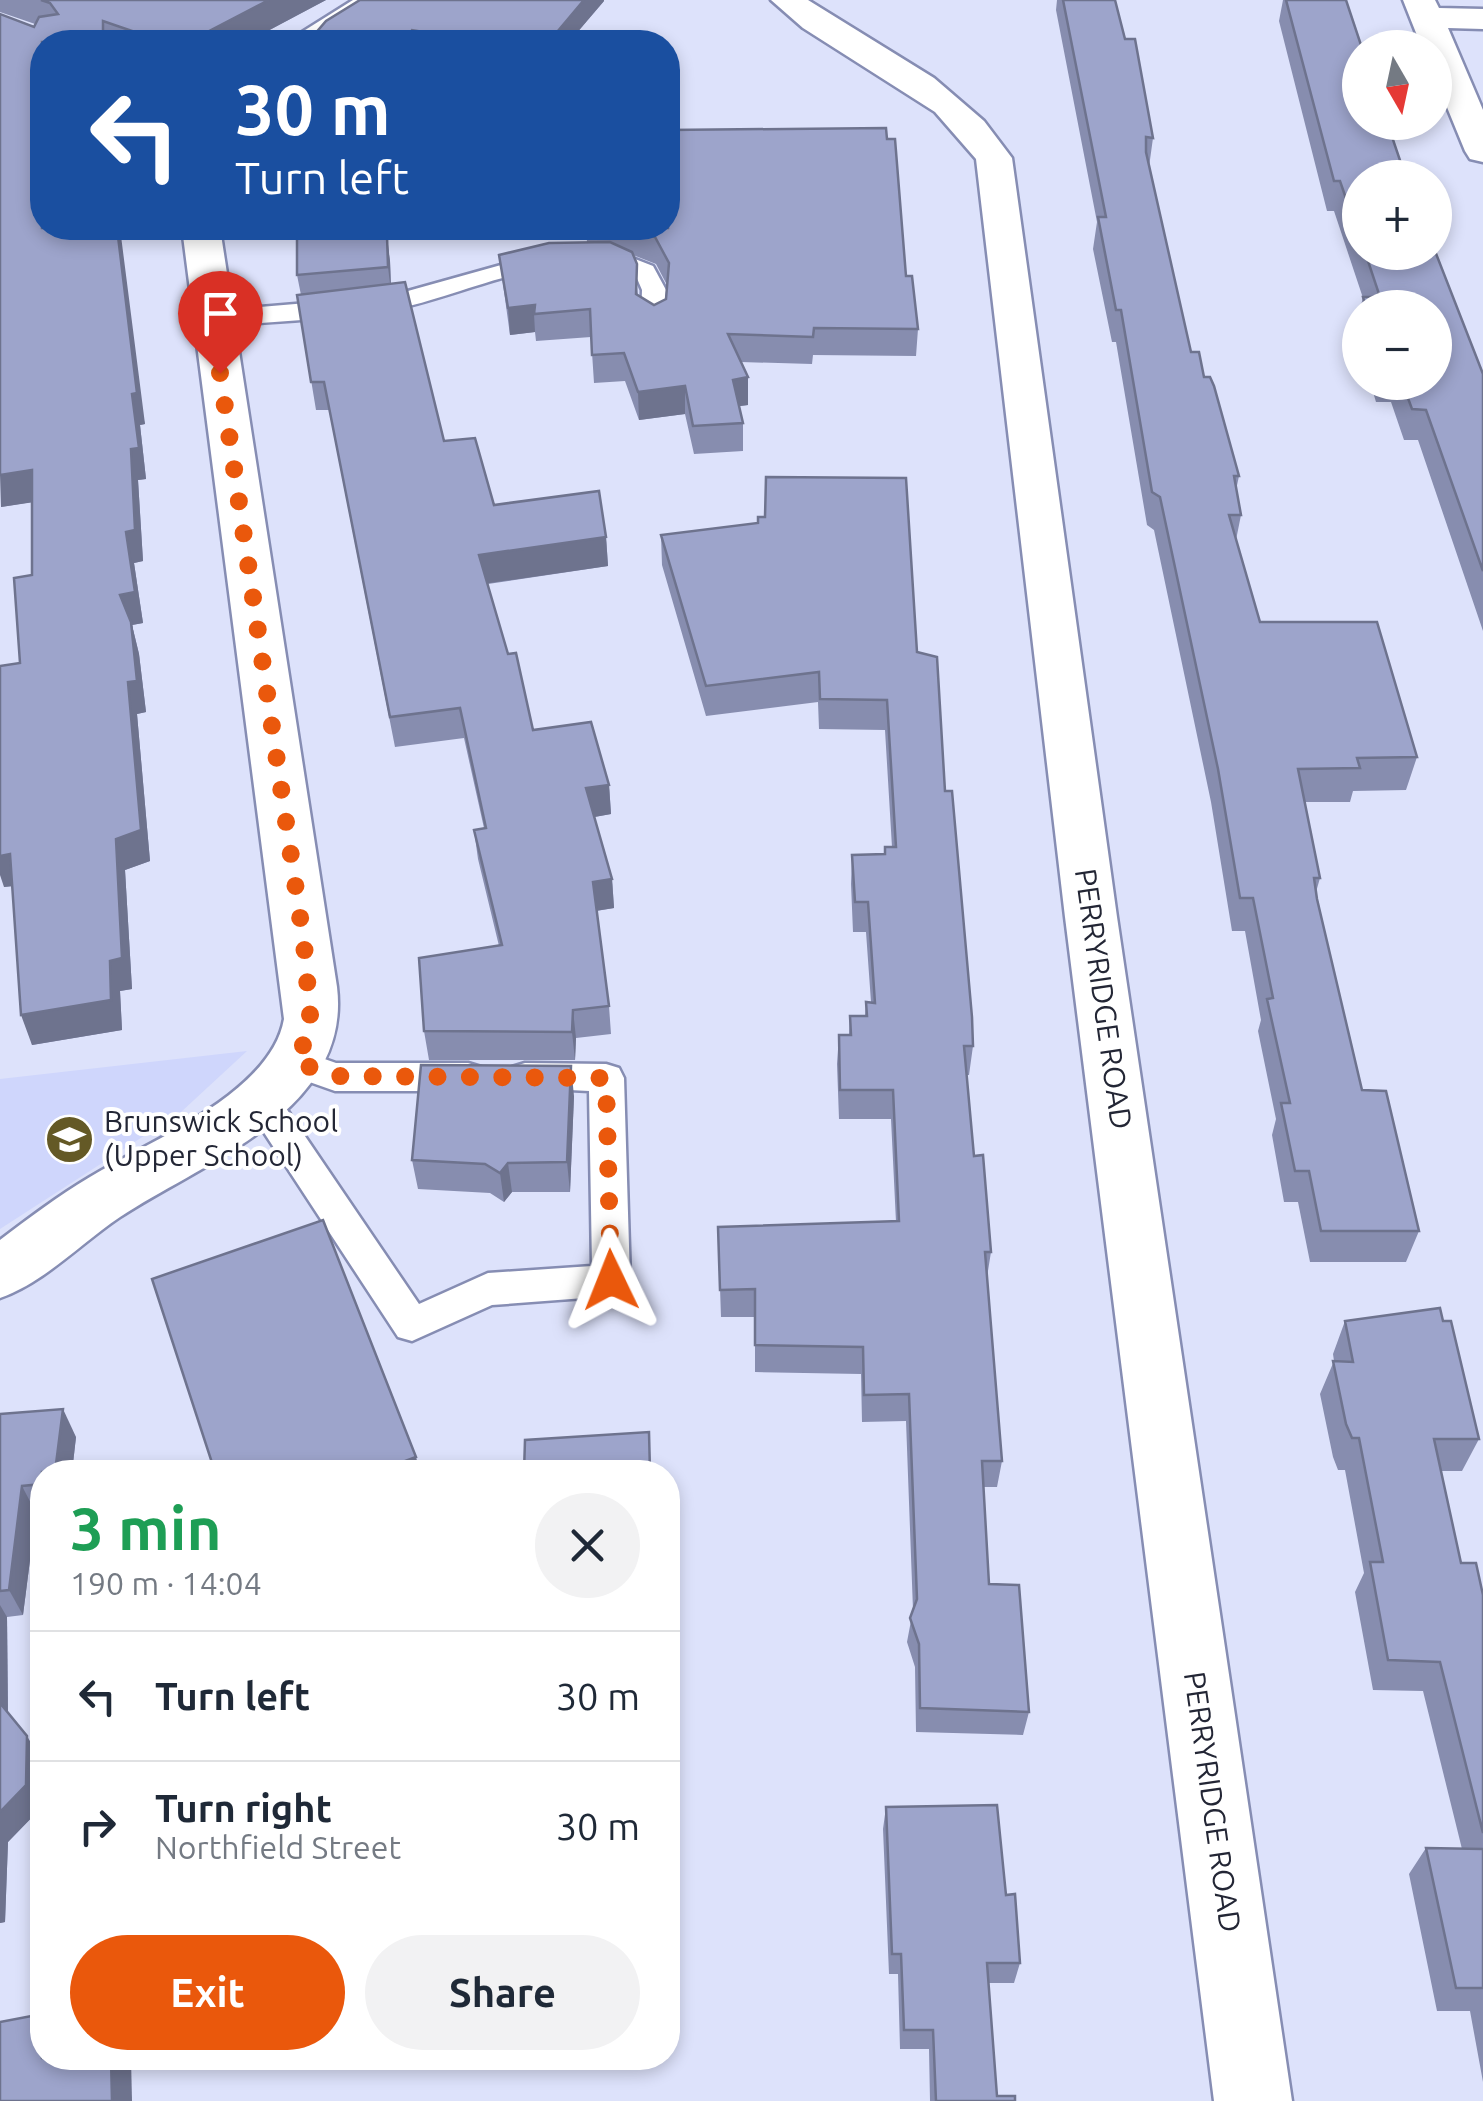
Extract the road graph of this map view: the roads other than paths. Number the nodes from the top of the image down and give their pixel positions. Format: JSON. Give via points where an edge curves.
{"nodes":[{"id":1,"x":377,"y":0,"type":"edge"},
{"id":2,"x":787,"y":0,"type":"edge"},
{"id":3,"x":1422,"y":9,"type":"edge"},
{"id":4,"x":1483,"y":19,"type":"edge"},
{"id":5,"x":324,"y":30,"type":"edge"},
{"id":6,"x":1483,"y":151,"type":"edge"},
{"id":7,"x":203,"y":240,"type":"edge"},
{"id":8,"x":213,"y":319,"type":"junction"},
{"id":9,"x":654,"y":321,"type":"edge"},
{"id":10,"x":296,"y":1062,"type":"junction"},
{"id":11,"x":260,"y":1099,"type":"junction"},
{"id":12,"x":0,"y":1272,"type":"edge"},
{"id":13,"x":1253,"y":2101,"type":"edge"}],
"edges":[{"from":1,"to":5,"type":"street"},
{"from":2,"to":13,"type":"street","name":"PERRYRIDGE ROAD","via":[[946,100],[994,158]]},
{"from":3,"to":4,"type":"street"},
{"from":3,"to":6,"type":"street"},
{"from":7,"to":8,"type":"street"},
{"from":8,"to":9,"type":"lane","via":[[392,302],[528,264],[615,259],[654,282]]},
{"from":8,"to":10,"type":"street","via":[[304,944],[311,1026]]},
{"from":10,"to":11,"type":"street"},
{"from":10,"to":11,"type":"lane","via":[[335,1076],[606,1078],[611,1280],[488,1288],[412,1325]]},
{"from":11,"to":12,"type":"street"}]}
